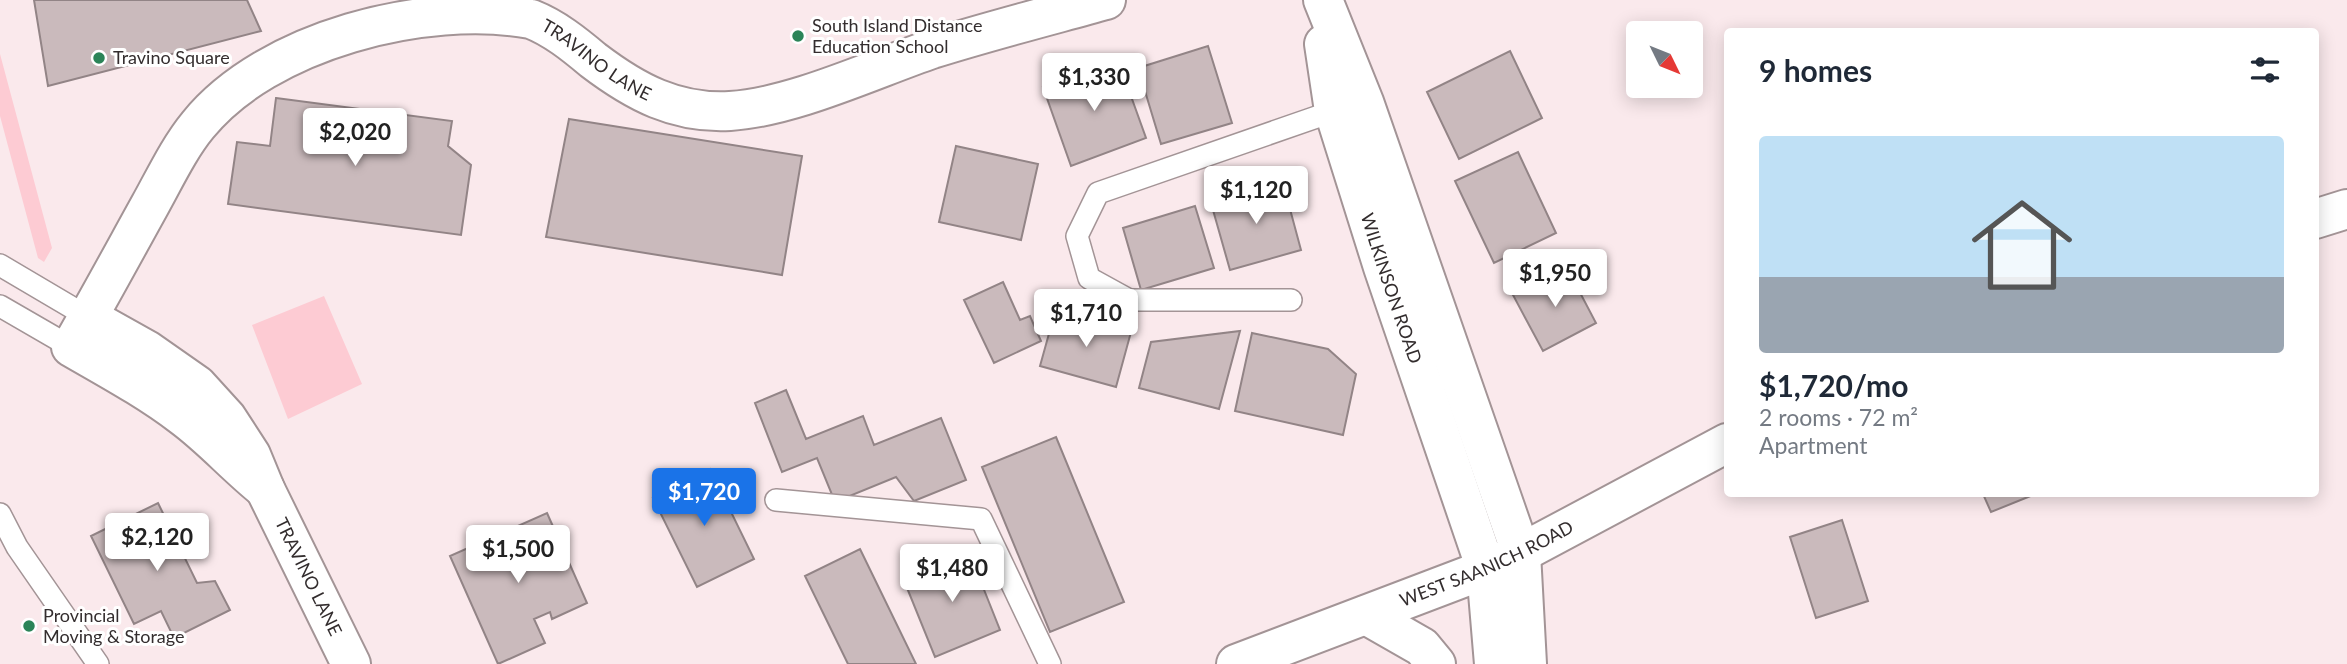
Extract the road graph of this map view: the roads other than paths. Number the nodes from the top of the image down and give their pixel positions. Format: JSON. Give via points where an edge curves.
{"nodes":[{"id":1,"x":1106,"y":0,"type":"edge"},
{"id":2,"x":1318,"y":0,"type":"edge"},
{"id":3,"x":1324,"y":0,"type":"edge"},
{"id":4,"x":1334,"y":111,"type":"junction"},
{"id":5,"x":2347,"y":209,"type":"edge"},
{"id":6,"x":2319,"y":218,"type":"edge"},
{"id":7,"x":0,"y":265,"type":"edge"},
{"id":8,"x":1291,"y":300,"type":"dead end"},
{"id":9,"x":0,"y":306,"type":"edge"},
{"id":10,"x":80,"y":332,"type":"junction"},
{"id":11,"x":1724,"y":445,"type":"edge"},
{"id":12,"x":776,"y":500,"type":"dead end"},
{"id":13,"x":0,"y":514,"type":"edge"},
{"id":14,"x":1521,"y":553,"type":"junction"},
{"id":15,"x":1486,"y":569,"type":"junction"},
{"id":16,"x":1366,"y":615,"type":"junction"},
{"id":17,"x":98,"y":664,"type":"edge"},
{"id":18,"x":351,"y":664,"type":"edge"},
{"id":19,"x":1050,"y":664,"type":"edge"},
{"id":20,"x":1236,"y":664,"type":"edge"},
{"id":21,"x":1436,"y":664,"type":"edge"},
{"id":22,"x":1494,"y":664,"type":"edge"},
{"id":23,"x":1527,"y":664,"type":"edge"}],
"edges":[{"from":1,"to":10,"type":"main road","name":"TRAVINO LANE","via":[[933,49],[779,103],[729,111],[683,108],[646,96],[565,37],[531,19],[487,9],[442,7],[390,14],[334,30],[285,54],[232,89],[197,126]]},
{"from":2,"to":4,"type":"main road","name":"WILKINSON ROAD"},
{"from":3,"to":14,"type":"main road","name":"WILKINSON ROAD"},
{"from":4,"to":8,"type":"lane","via":[[1098,193],[1077,236],[1089,278],[1129,300]]},
{"from":4,"to":15,"type":"main road","name":"WILKINSON ROAD"},
{"from":5,"to":6,"type":"main road"},
{"from":7,"to":10,"type":"lane"},
{"from":9,"to":10,"type":"lane"},
{"from":10,"to":18,"type":"main road","name":"TRAVINO LANE","via":[[265,489]]},
{"from":11,"to":14,"type":"main road","name":"WEST SAANICH ROAD"},
{"from":12,"to":19,"type":"lane","via":[[981,520]]},
{"from":13,"to":17,"type":"lane"},
{"from":14,"to":15,"type":"main road","name":"WEST SAANICH ROAD"},
{"from":14,"to":23,"type":"main road","name":"WILKINSON ROAD"},
{"from":15,"to":16,"type":"main road","name":"WEST SAANICH ROAD"},
{"from":15,"to":22,"type":"main road","name":"WILKINSON ROAD"},
{"from":16,"to":20,"type":"main road","name":"WEST SAANICH ROAD"},
{"from":16,"to":21,"type":"main road","via":[[1422,647]]}]}
